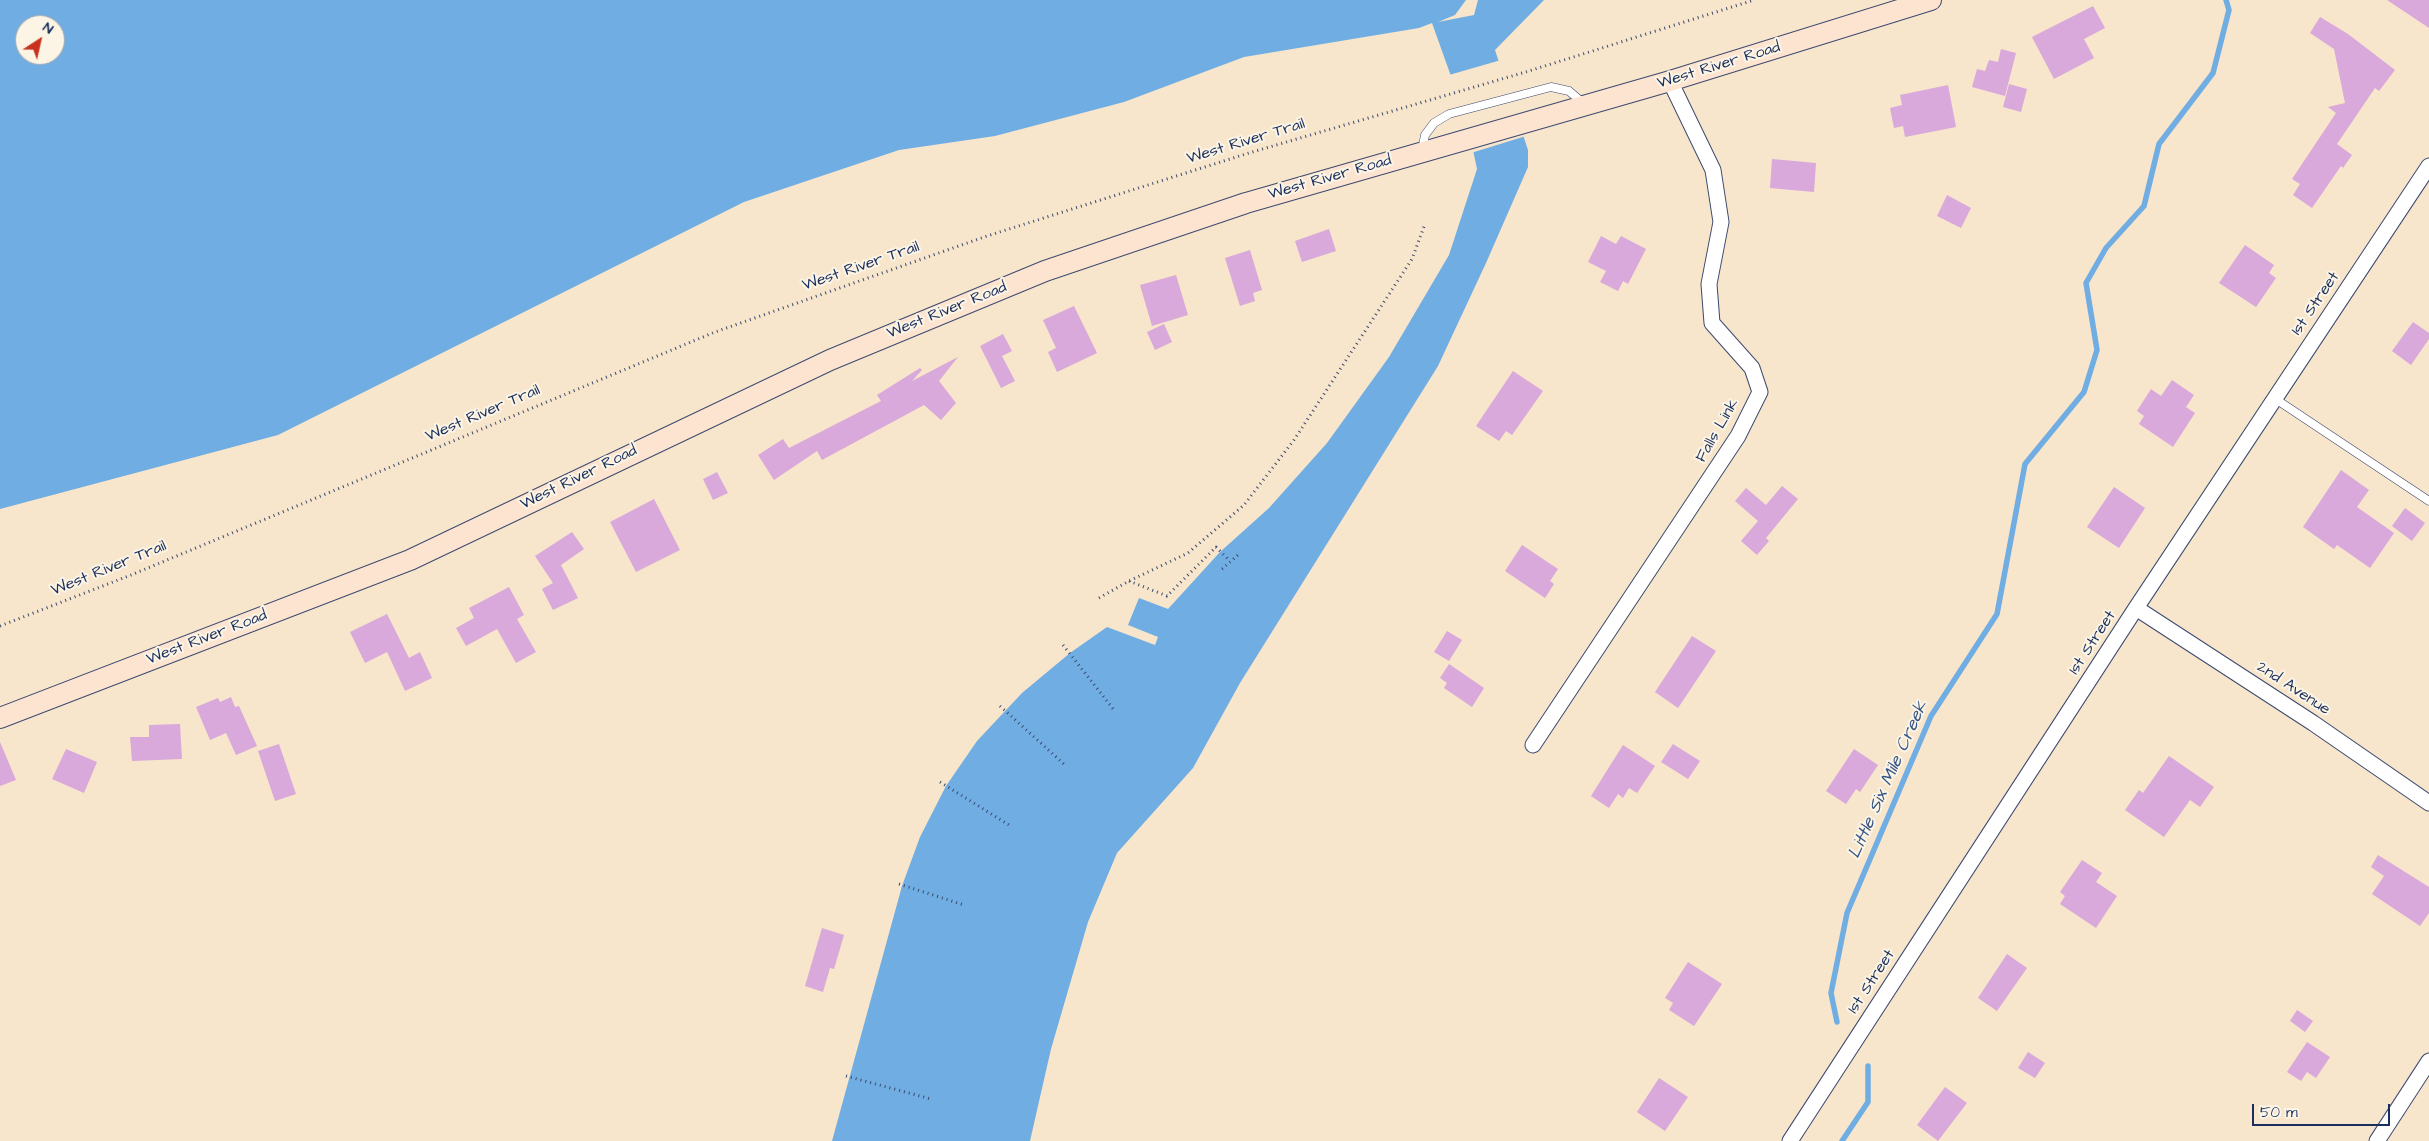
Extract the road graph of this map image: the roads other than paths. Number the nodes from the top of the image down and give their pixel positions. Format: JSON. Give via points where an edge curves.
{"nodes":[{"id":1,"x":1931,"y":0,"type":"edge"},
{"id":2,"x":1670,"y":81,"type":"junction"},
{"id":3,"x":1585,"y":105,"type":"junction"},
{"id":4,"x":1422,"y":151,"type":"junction"},
{"id":5,"x":2429,"y":166,"type":"edge"},
{"id":6,"x":2274,"y":398,"type":"junction"},
{"id":7,"x":2429,"y":501,"type":"edge"},
{"id":8,"x":2136,"y":608,"type":"junction"},
{"id":9,"x":0,"y":718,"type":"edge"},
{"id":10,"x":1533,"y":745,"type":"dead end"},
{"id":11,"x":2429,"y":803,"type":"edge"},
{"id":12,"x":2429,"y":1061,"type":"edge"},
{"id":13,"x":1790,"y":1141,"type":"edge"},
{"id":14,"x":2377,"y":1141,"type":"edge"}],
"edges":[{"from":1,"to":2,"type":"main road","name":"West River Road"},
{"from":2,"to":3,"type":"main road","name":"West River Road"},
{"from":2,"to":10,"type":"street","name":"Falls Link","via":[[1713,170],[1721,222],[1709,284],[1712,323],[1752,368],[1760,392],[1738,436]]},
{"from":3,"to":4,"type":"main road","name":"West River Road"},
{"from":3,"to":4,"type":"lane","via":[[1569,91],[1551,87],[1535,90],[1450,114],[1434,124],[1426,135]]},
{"from":4,"to":9,"type":"main road","name":"West River Road","via":[[1246,203],[1045,271],[830,360],[410,560]]},
{"from":5,"to":6,"type":"street","name":"1st Street"},
{"from":6,"to":7,"type":"lane"},
{"from":6,"to":8,"type":"street","name":"1st Street"},
{"from":8,"to":11,"type":"street","name":"2nd Avenue"},
{"from":8,"to":13,"type":"street","name":"1st Street"},
{"from":12,"to":14,"type":"street"}]}
